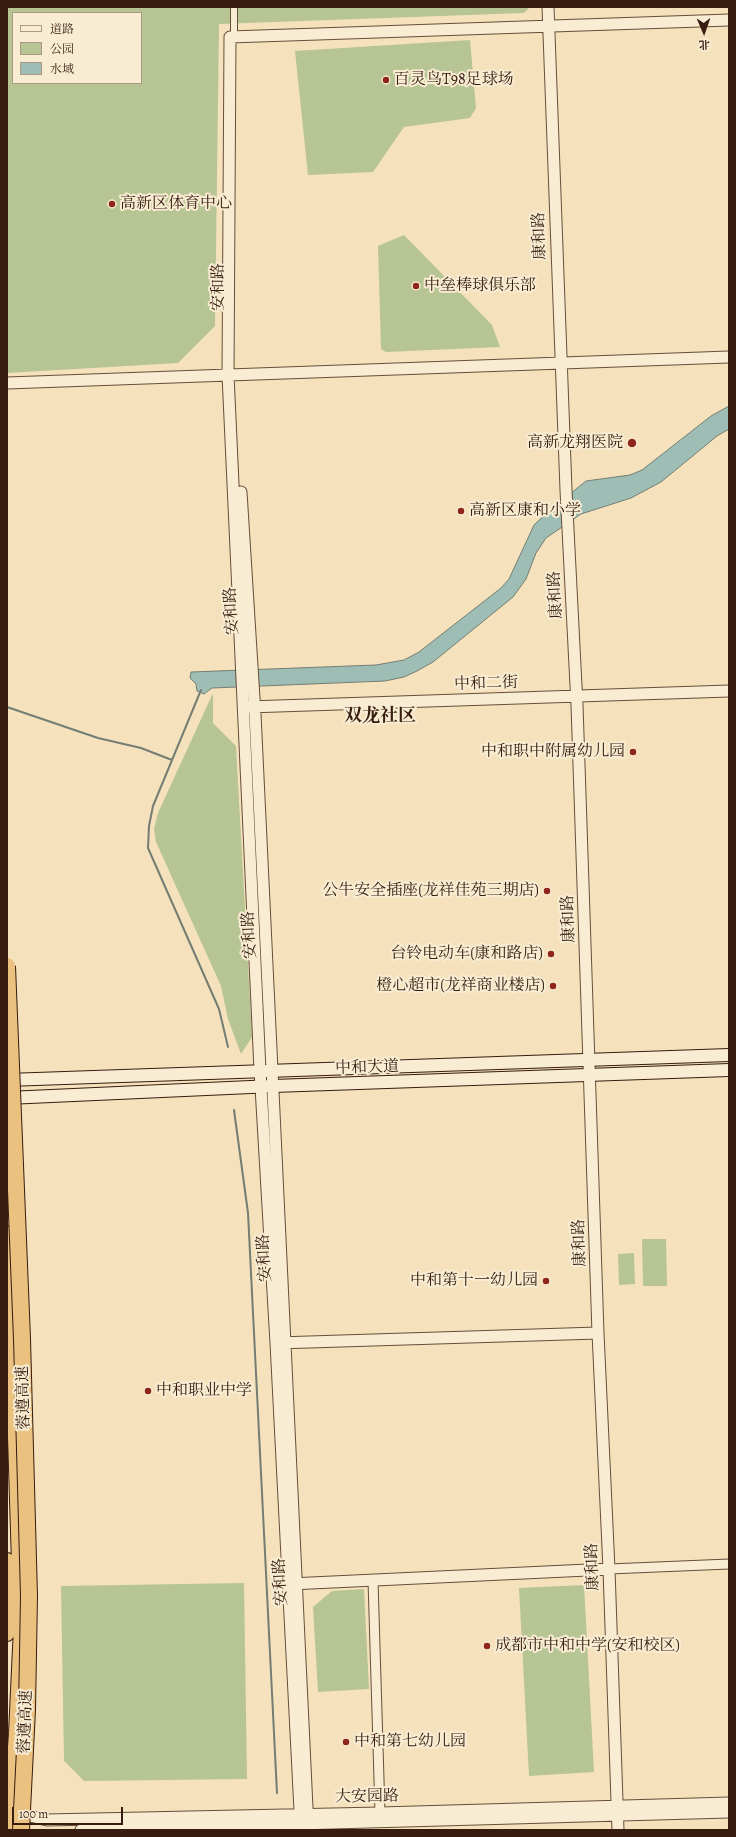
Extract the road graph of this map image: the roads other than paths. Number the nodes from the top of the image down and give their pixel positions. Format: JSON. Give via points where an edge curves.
{"nodes":[{"id":1,"x":234,"y":7,"type":"edge"},
{"id":2,"x":548,"y":7,"type":"edge"},
{"id":3,"x":729,"y":20,"type":"edge"},
{"id":4,"x":549,"y":26,"type":"junction"},
{"id":5,"x":234,"y":37,"type":"junction"},
{"id":6,"x":729,"y":357,"type":"edge"},
{"id":7,"x":561,"y":363,"type":"junction"},
{"id":8,"x":231,"y":375,"type":"junction"},
{"id":9,"x":7,"y":383,"type":"edge"},
{"id":10,"x":729,"y":691,"type":"edge"},
{"id":11,"x":729,"y":697,"type":"edge"},
{"id":12,"x":576,"y":700,"type":"junction"},
{"id":13,"x":249,"y":711,"type":"junction"},
{"id":14,"x":7,"y":966,"type":"edge"},
{"id":15,"x":729,"y":1055,"type":"edge"},
{"id":16,"x":590,"y":1060,"type":"junction"},
{"id":17,"x":266,"y":1070,"type":"junction"},
{"id":18,"x":729,"y":1070,"type":"edge"},
{"id":19,"x":591,"y":1074,"type":"junction"},
{"id":20,"x":7,"y":1080,"type":"edge"},
{"id":21,"x":267,"y":1087,"type":"junction"},
{"id":22,"x":7,"y":1098,"type":"edge"},
{"id":23,"x":7,"y":1233,"type":"edge"},
{"id":24,"x":598,"y":1332,"type":"junction"},
{"id":25,"x":280,"y":1343,"type":"junction"},
{"id":26,"x":7,"y":1560,"type":"edge"},
{"id":27,"x":729,"y":1564,"type":"edge"},
{"id":28,"x":609,"y":1570,"type":"junction"},
{"id":29,"x":373,"y":1580,"type":"junction"},
{"id":30,"x":293,"y":1584,"type":"junction"},
{"id":31,"x":7,"y":1634,"type":"edge"},
{"id":32,"x":729,"y":1803,"type":"edge"},
{"id":33,"x":618,"y":1810,"type":"junction"},
{"id":34,"x":729,"y":1812,"type":"edge"},
{"id":35,"x":380,"y":1813,"type":"junction"},
{"id":36,"x":11,"y":1822,"type":"edge"},
{"id":37,"x":305,"y":1823,"type":"edge"},
{"id":38,"x":29,"y":1830,"type":"edge"},
{"id":39,"x":81,"y":1830,"type":"edge"},
{"id":40,"x":618,"y":1830,"type":"edge"}],
"edges":[{"from":1,"to":5,"type":"street"},
{"from":2,"to":4,"type":"street","name":"康和路"},
{"from":3,"to":4,"type":"street"},
{"from":4,"to":5,"type":"street"},
{"from":4,"to":7,"type":"street","name":"康和路"},
{"from":5,"to":8,"type":"street","name":"安和路"},
{"from":6,"to":7,"type":"street"},
{"from":7,"to":8,"type":"street"},
{"from":7,"to":12,"type":"street","name":"康和路"},
{"from":8,"to":9,"type":"street"},
{"from":8,"to":13,"type":"street","name":"安和路"},
{"from":10,"to":12,"type":"street","name":"中和二街"},
{"from":11,"to":12,"type":"street","name":"中和二街"},
{"from":12,"to":13,"type":"street","name":"中和二街"},
{"from":12,"to":16,"type":"street","name":"康和路"},
{"from":13,"to":17,"type":"street","name":"安和路"},
{"from":14,"to":36,"type":"highway","name":"蓉遵高速","bridge":true,"via":[[29,1588],[27,1710]]},
{"from":15,"to":16,"type":"main road","name":"中和大道"},
{"from":16,"to":17,"type":"main road","name":"中和大道"},
{"from":16,"to":19,"type":"street","name":"康和路"},
{"from":17,"to":20,"type":"main road","name":"中和大道"},
{"from":17,"to":21,"type":"street","name":"安和路"},
{"from":18,"to":19,"type":"main road","name":"中和大道"},
{"from":19,"to":21,"type":"main road","name":"中和大道"},
{"from":19,"to":24,"type":"street","name":"康和路"},
{"from":21,"to":22,"type":"main road","name":"中和大道"},
{"from":21,"to":25,"type":"street","name":"安和路"},
{"from":23,"to":36,"type":"highway","via":[[21,1627]]},
{"from":24,"to":25,"type":"street"},
{"from":24,"to":28,"type":"street","name":"康和路"},
{"from":25,"to":30,"type":"street","name":"安和路"},
{"from":26,"to":31,"type":"highway"},
{"from":27,"to":28,"type":"street"},
{"from":28,"to":29,"type":"street"},
{"from":28,"to":33,"type":"street","name":"康和路"},
{"from":29,"to":30,"type":"street"},
{"from":29,"to":35,"type":"street"},
{"from":30,"to":37,"type":"street","name":"安和路"},
{"from":32,"to":33,"type":"street","name":"大安园路"},
{"from":33,"to":34,"type":"street"},
{"from":33,"to":35,"type":"street","name":"大安园路"},
{"from":33,"to":37,"type":"street"},
{"from":33,"to":40,"type":"street","name":"康和路"},
{"from":35,"to":37,"type":"street","name":"大安园路"},
{"from":36,"to":37,"type":"street","name":"大安园路","via":[[47,1820]]},
{"from":36,"to":38,"type":"street"},
{"from":37,"to":39,"type":"street"}]}
